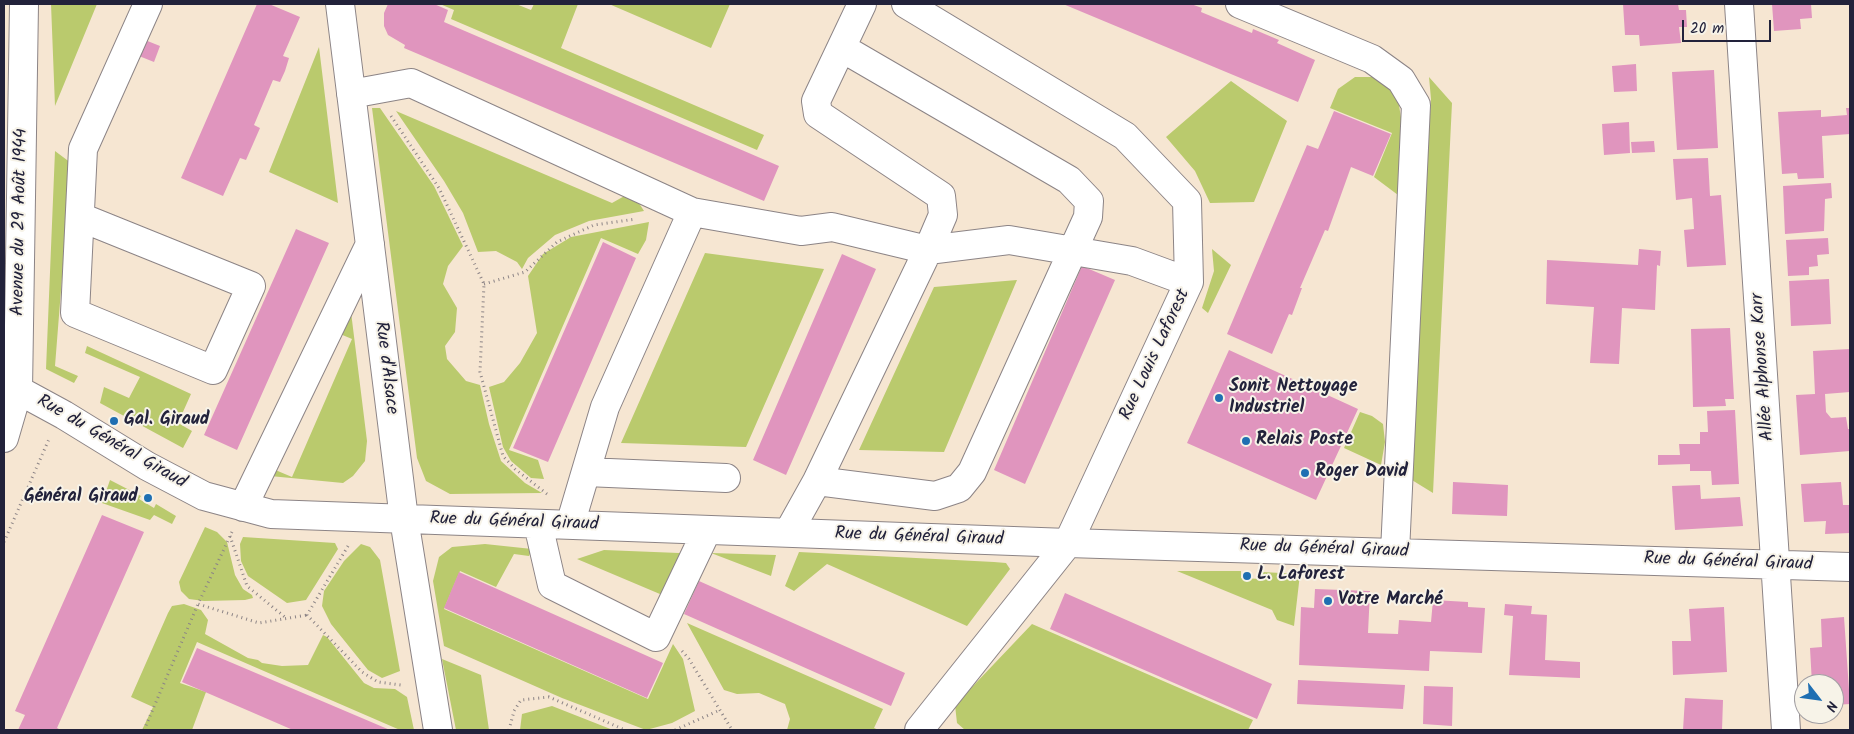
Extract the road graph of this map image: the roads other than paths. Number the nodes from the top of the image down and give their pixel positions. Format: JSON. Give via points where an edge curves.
{"nodes":[{"id":1,"x":24,"y":4,"type":"edge"},
{"id":2,"x":148,"y":4,"type":"edge"},
{"id":3,"x":338,"y":4,"type":"edge"},
{"id":4,"x":862,"y":4,"type":"edge"},
{"id":5,"x":906,"y":4,"type":"edge"},
{"id":6,"x":1240,"y":4,"type":"edge"},
{"id":7,"x":1739,"y":4,"type":"edge"},
{"id":8,"x":842,"y":48,"type":"junction"},
{"id":9,"x":363,"y":92,"type":"junction"},
{"id":10,"x":692,"y":212,"type":"junction"},
{"id":11,"x":80,"y":217,"type":"junction"},
{"id":12,"x":370,"y":244,"type":"junction"},
{"id":13,"x":928,"y":250,"type":"junction"},
{"id":14,"x":1072,"y":251,"type":"junction"},
{"id":15,"x":1189,"y":282,"type":"junction"},
{"id":16,"x":11,"y":321,"type":"edge"},
{"id":17,"x":18,"y":390,"type":"junction"},
{"id":18,"x":4,"y":438,"type":"edge"},
{"id":19,"x":586,"y":472,"type":"junction"},
{"id":20,"x":726,"y":478,"type":"dead end"},
{"id":21,"x":817,"y":481,"type":"junction"},
{"id":22,"x":243,"y":507,"type":"junction"},
{"id":23,"x":404,"y":519,"type":"junction"},
{"id":24,"x":572,"y":520,"type":"junction"},
{"id":25,"x":538,"y":524,"type":"junction"},
{"id":26,"x":707,"y":530,"type":"junction"},
{"id":27,"x":788,"y":533,"type":"junction"},
{"id":28,"x":1068,"y":543,"type":"junction"},
{"id":29,"x":1396,"y":552,"type":"junction"},
{"id":30,"x":1777,"y":564,"type":"junction"},
{"id":31,"x":1850,"y":567,"type":"edge"},
{"id":32,"x":925,"y":728,"type":"edge"},
{"id":33,"x":438,"y":730,"type":"edge"},
{"id":34,"x":1786,"y":730,"type":"edge"}],
"edges":[{"from":1,"to":16,"type":"street","name":"Avenue du 29 Août 1944"},
{"from":2,"to":11,"type":"street","via":[[83,148]]},
{"from":3,"to":9,"type":"street","name":"Rue d'Alsace"},
{"from":4,"to":8,"type":"street"},
{"from":5,"to":15,"type":"street","name":"Rue Louis Laforest","via":[[1125,136],[1187,201]]},
{"from":6,"to":29,"type":"street","via":[[1372,59],[1401,80],[1416,105]]},
{"from":7,"to":30,"type":"street","name":"Allée Alphonse Karr"},
{"from":8,"to":13,"type":"street","via":[[816,101],[818,114],[941,196],[943,215]]},
{"from":8,"to":14,"type":"street","via":[[1069,180],[1089,201],[1088,217]]},
{"from":9,"to":10,"type":"street","via":[[411,84]]},
{"from":9,"to":12,"type":"street","name":"Rue d'Alsace"},
{"from":10,"to":13,"type":"street","via":[[801,230],[832,227]]},
{"from":10,"to":19,"type":"street","via":[[604,407]]},
{"from":11,"to":11,"type":"street","via":[[75,312],[213,370],[251,286]]},
{"from":12,"to":22,"type":"street"},
{"from":12,"to":23,"type":"street","name":"Rue d'Alsace"},
{"from":13,"to":14,"type":"street","via":[[1009,240]]},
{"from":13,"to":21,"type":"street"},
{"from":14,"to":15,"type":"street","via":[[1132,262]]},
{"from":14,"to":21,"type":"street","via":[[972,472],[959,488],[935,496]]},
{"from":15,"to":28,"type":"street","name":"Rue Louis Laforest"},
{"from":16,"to":17,"type":"street","name":"Avenue du 29 Août 1944"},
{"from":17,"to":18,"type":"street","name":"Avenue du 29 Août 1944"},
{"from":17,"to":22,"type":"street","name":"Rue du Général Giraud","via":[[204,496]]},
{"from":19,"to":20,"type":"street"},
{"from":19,"to":24,"type":"street"},
{"from":21,"to":27,"type":"street"},
{"from":22,"to":23,"type":"street","name":"Rue du Général Giraud","via":[[271,514]]},
{"from":23,"to":25,"type":"street","name":"Rue du Général Giraud"},
{"from":23,"to":33,"type":"street","name":"Rue d'Alsace"},
{"from":24,"to":25,"type":"street","name":"Rue du Général Giraud"},
{"from":24,"to":26,"type":"street","name":"Rue du Général Giraud"},
{"from":25,"to":26,"type":"street","via":[[552,585],[656,637]]},
{"from":26,"to":27,"type":"street","name":"Rue du Général Giraud"},
{"from":27,"to":28,"type":"street","name":"Rue du Général Giraud"},
{"from":28,"to":29,"type":"street","name":"Rue du Général Giraud"},
{"from":28,"to":32,"type":"street","name":"Rue Louis Laforest"},
{"from":29,"to":30,"type":"street","name":"Rue du Général Giraud"},
{"from":30,"to":31,"type":"street","name":"Rue du Général Giraud"},
{"from":30,"to":34,"type":"street","name":"Allée Alphonse Karr"}]}
